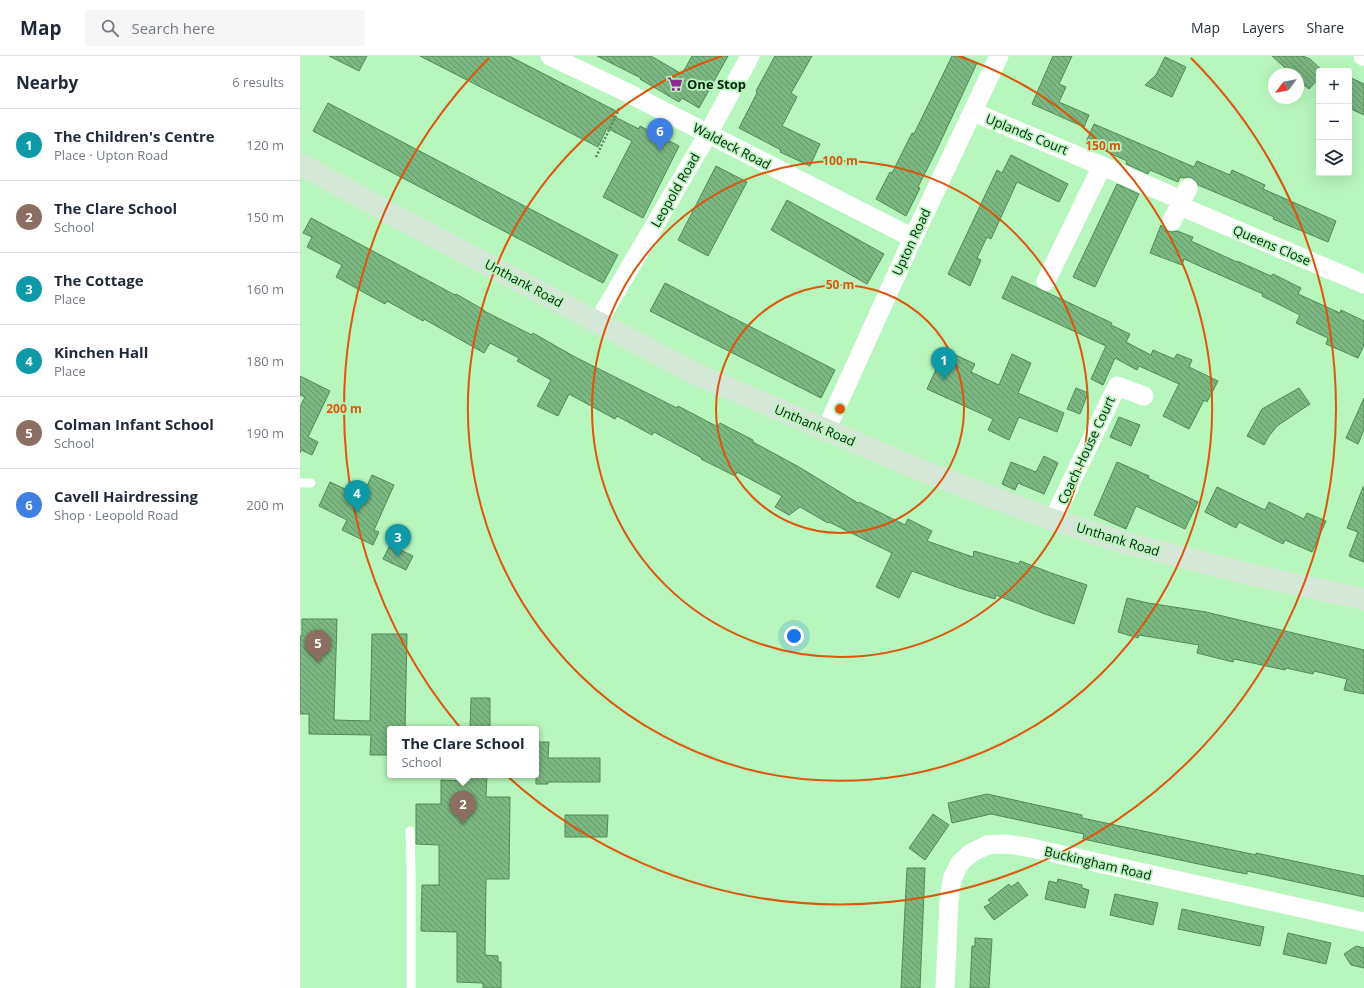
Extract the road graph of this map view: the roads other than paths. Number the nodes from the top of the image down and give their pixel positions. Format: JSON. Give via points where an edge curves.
{"nodes":[{"id":1,"x":550,"y":56,"type":"edge"},
{"id":2,"x":750,"y":56,"type":"edge"},
{"id":3,"x":999,"y":56,"type":"edge"},
{"id":4,"x":973,"y":112,"type":"junction"},
{"id":5,"x":708,"y":134,"type":"junction"},
{"id":6,"x":300,"y":164,"type":"edge"},
{"id":7,"x":1102,"y":166,"type":"junction"},
{"id":8,"x":1188,"y":188,"type":"dead end"},
{"id":9,"x":1174,"y":207,"type":"junction"},
{"id":10,"x":913,"y":238,"type":"junction"},
{"id":11,"x":1046,"y":281,"type":"dead end"},
{"id":12,"x":1364,"y":284,"type":"edge"},
{"id":13,"x":598,"y":322,"type":"junction"},
{"id":14,"x":1144,"y":396,"type":"dead end"},
{"id":15,"x":826,"y":430,"type":"junction"},
{"id":16,"x":300,"y":483,"type":"edge"},
{"id":17,"x":311,"y":483,"type":"dead end"},
{"id":18,"x":1053,"y":520,"type":"junction"},
{"id":19,"x":1364,"y":599,"type":"edge"},
{"id":20,"x":410,"y":831,"type":"dead end"},
{"id":21,"x":1364,"y":922,"type":"edge"},
{"id":22,"x":411,"y":988,"type":"edge"},
{"id":23,"x":945,"y":988,"type":"edge"}],
"edges":[{"from":1,"to":5,"type":"street","name":"Waldeck Road","via":[[628,92]]},
{"from":2,"to":5,"type":"street","name":"Leopold Road"},
{"from":3,"to":4,"type":"street","name":"Upton Road"},
{"from":4,"to":7,"type":"street","name":"Uplands Court"},
{"from":4,"to":10,"type":"street","name":"Upton Road"},
{"from":5,"to":10,"type":"street","name":"Waldeck Road"},
{"from":5,"to":13,"type":"street","name":"Leopold Road"},
{"from":6,"to":13,"type":"street","name":"Unthank Road"},
{"from":7,"to":9,"type":"street","name":"Uplands Court"},
{"from":7,"to":11,"type":"street"},
{"from":8,"to":9,"type":"street"},
{"from":9,"to":12,"type":"street","name":"Queens Close"},
{"from":10,"to":15,"type":"street","name":"Upton Road"},
{"from":13,"to":15,"type":"street","name":"Unthank Road","via":[[700,376]]},
{"from":14,"to":18,"type":"street","name":"Coach House Court","via":[[1117,386]]},
{"from":15,"to":18,"type":"street","name":"Unthank Road","via":[[923,471]]},
{"from":16,"to":17,"type":"lane"},
{"from":18,"to":19,"type":"street","name":"Unthank Road","via":[[1192,561]]},
{"from":20,"to":22,"type":"lane"},
{"from":21,"to":23,"type":"street","name":"Buckingham Road","via":[[1027,847],[1005,844],[987,846],[965,858],[952,879]]}]}
